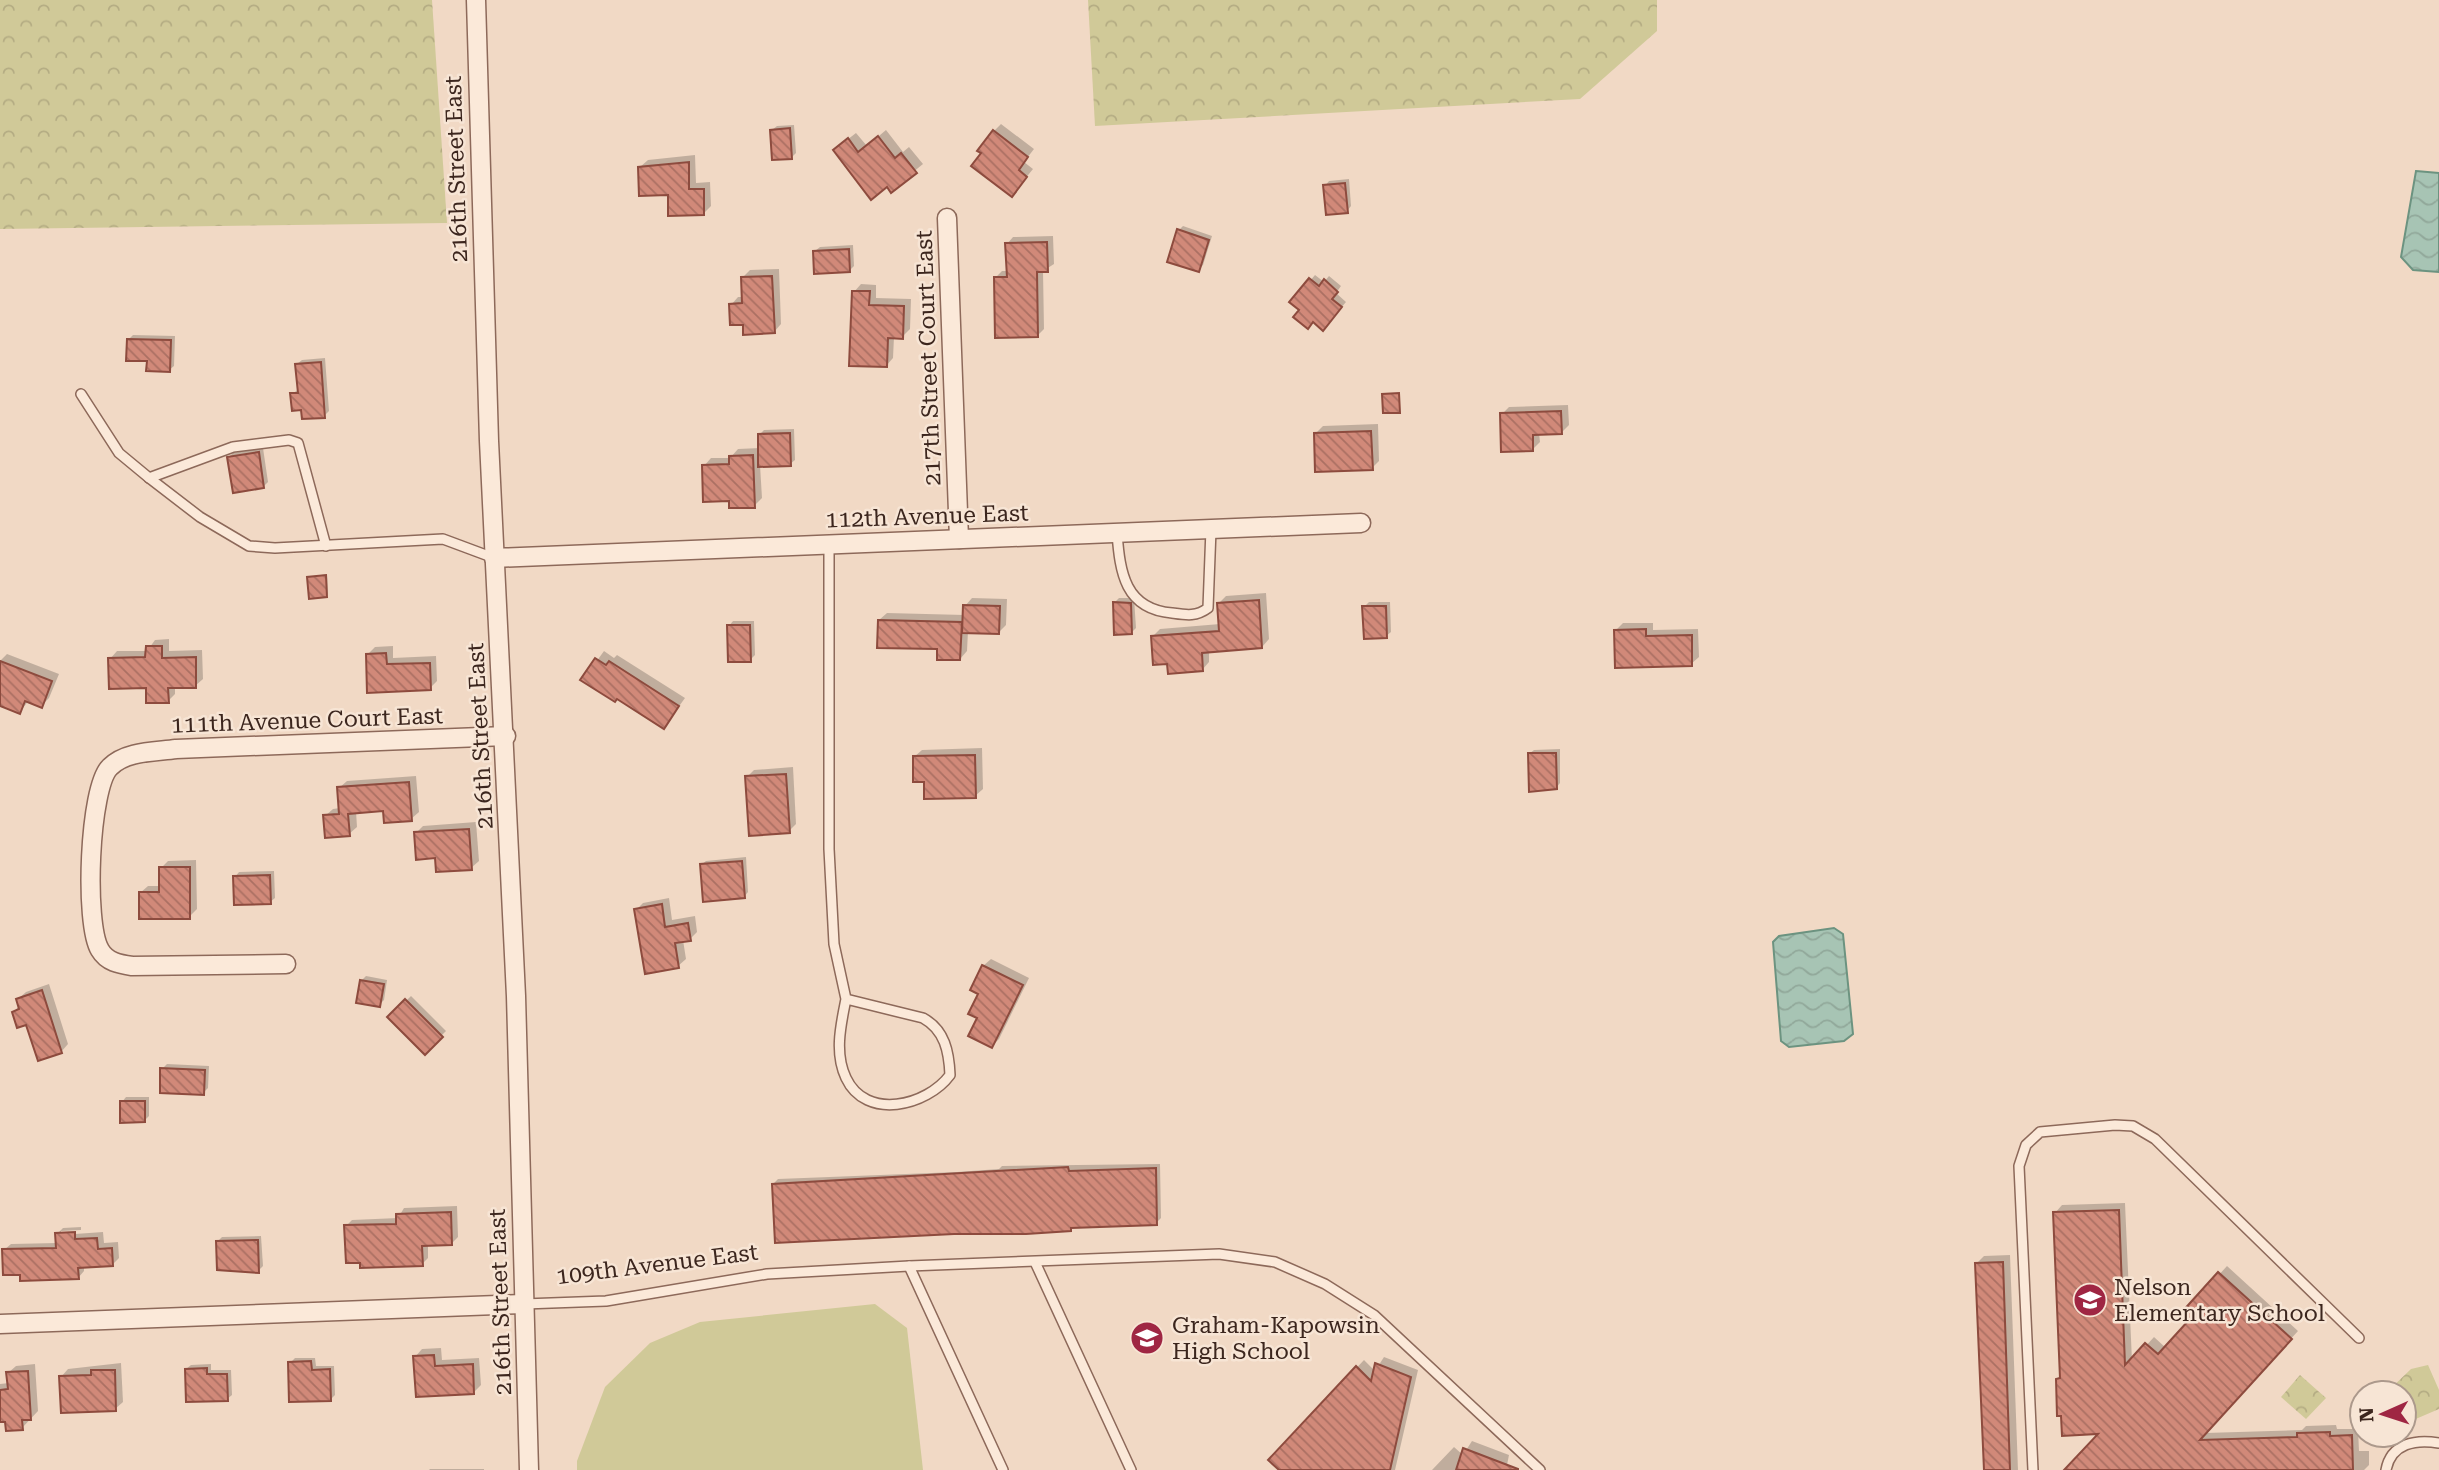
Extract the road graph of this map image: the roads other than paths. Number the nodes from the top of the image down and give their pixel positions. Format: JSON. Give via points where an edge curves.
{"nodes":[{"id":1,"x":475,"y":0,"type":"edge"},
{"id":2,"x":947,"y":218,"type":"dead end"},
{"id":3,"x":81,"y":394,"type":"dead end"},
{"id":4,"x":149,"y":478,"type":"junction"},
{"id":5,"x":1361,"y":523,"type":"dead end"},
{"id":6,"x":1211,"y":529,"type":"junction"},
{"id":7,"x":1117,"y":533,"type":"junction"},
{"id":8,"x":959,"y":539,"type":"junction"},
{"id":9,"x":829,"y":545,"type":"junction"},
{"id":10,"x":326,"y":546,"type":"junction"},
{"id":11,"x":495,"y":558,"type":"junction"},
{"id":12,"x":506,"y":736,"type":"junction"},
{"id":13,"x":286,"y":964,"type":"dead end"},
{"id":14,"x":846,"y":999,"type":"junction"},
{"id":15,"x":1035,"y":1262,"type":"junction"},
{"id":16,"x":909,"y":1266,"type":"junction"},
{"id":17,"x":524,"y":1304,"type":"junction"},
{"id":18,"x":0,"y":1324,"type":"edge"},
{"id":19,"x":2359,"y":1338,"type":"dead end"},
{"id":20,"x":2439,"y":1443,"type":"edge"},
{"id":21,"x":529,"y":1470,"type":"edge"},
{"id":22,"x":1003,"y":1470,"type":"edge"},
{"id":23,"x":1131,"y":1470,"type":"edge"},
{"id":24,"x":1540,"y":1470,"type":"edge"},
{"id":25,"x":2033,"y":1470,"type":"edge"},
{"id":26,"x":2386,"y":1470,"type":"edge"}],
"edges":[{"from":1,"to":11,"type":"street","name":"216th Street East"},
{"from":2,"to":8,"type":"street","name":"217th Street Court East"},
{"from":3,"to":4,"type":"lane","via":[[119,453]]},
{"from":4,"to":10,"type":"lane","via":[[200,517],[249,545]]},
{"from":4,"to":10,"type":"lane","via":[[233,447],[289,440],[298,443]]},
{"from":5,"to":6,"type":"street","name":"112th Avenue East"},
{"from":6,"to":7,"type":"street","name":"112th Avenue East"},
{"from":6,"to":7,"type":"lane","via":[[1208,608],[1190,615],[1153,612],[1138,600],[1119,567]]},
{"from":7,"to":8,"type":"street","name":"112th Avenue East"},
{"from":8,"to":9,"type":"street","name":"112th Avenue East"},
{"from":9,"to":11,"type":"street","name":"112th Avenue East"},
{"from":9,"to":14,"type":"lane","via":[[829,849],[834,944]]},
{"from":10,"to":11,"type":"lane","via":[[443,539]]},
{"from":11,"to":12,"type":"street","name":"216th Street East"},
{"from":12,"to":13,"type":"street","name":"111th Avenue Court East","via":[[176,749],[130,755],[113,764],[100,785],[91,862],[92,925],[101,952],[115,964],[132,966]]},
{"from":12,"to":17,"type":"street","name":"216th Street East"},
{"from":14,"to":14,"type":"lane","via":[[934,1024],[949,1049],[950,1075],[941,1088],[892,1107],[866,1099],[846,1080],[839,1052]]},
{"from":15,"to":16,"type":"lane","name":"109th Avenue East"},
{"from":15,"to":23,"type":"lane"},
{"from":15,"to":24,"type":"lane","name":"109th Avenue East","via":[[1219,1254],[1275,1262],[1374,1315]]},
{"from":16,"to":17,"type":"lane","name":"109th Avenue East","via":[[767,1275],[606,1301]]},
{"from":16,"to":22,"type":"lane"},
{"from":17,"to":18,"type":"street","name":"109th Avenue East"},
{"from":17,"to":21,"type":"street","name":"216th Street East"},
{"from":19,"to":25,"type":"lane","via":[[2155,1139],[2133,1126],[2040,1132],[2026,1144],[2019,1166]]},
{"from":20,"to":26,"type":"lane","via":[[2407,1443],[2393,1452]]}]}
